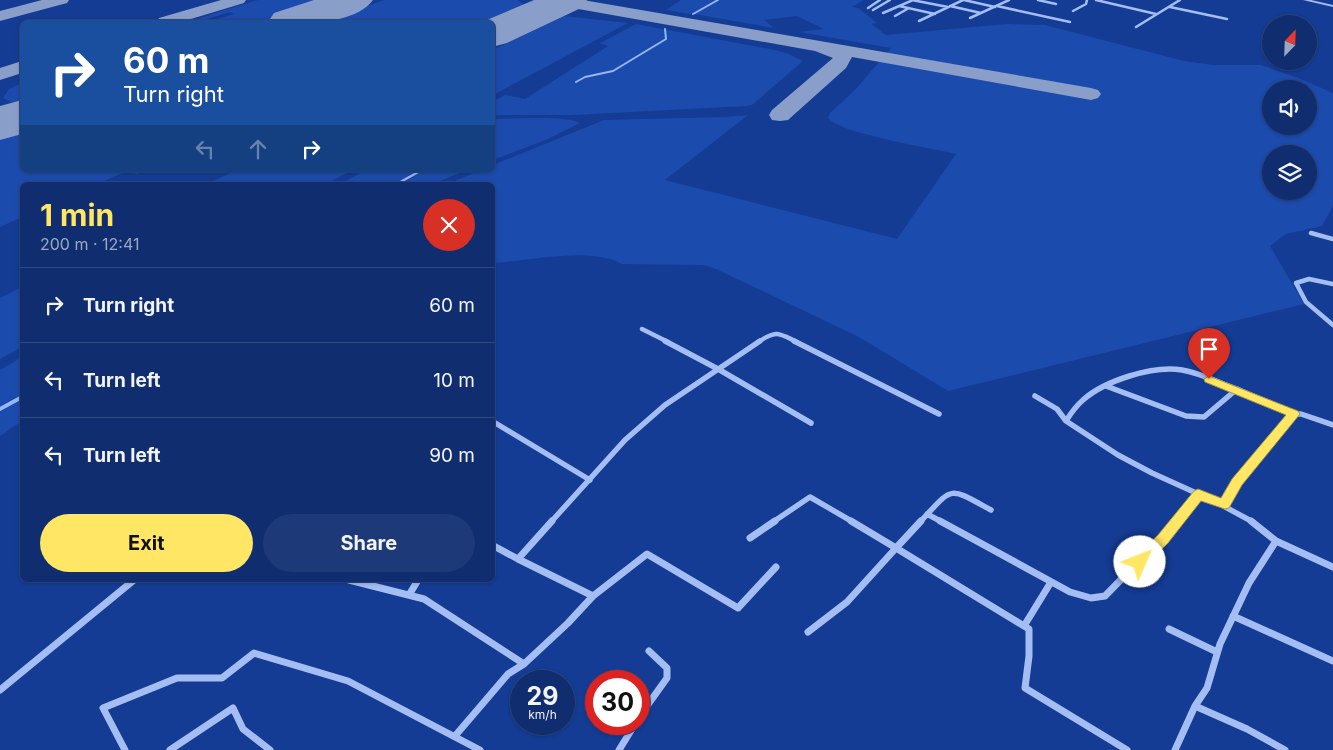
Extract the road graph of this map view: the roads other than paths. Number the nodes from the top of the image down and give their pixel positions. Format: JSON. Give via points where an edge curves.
{"nodes":[{"id":1,"x":880,"y":0,"type":"edge"},
{"id":2,"x":890,"y":0,"type":"edge"},
{"id":3,"x":913,"y":0,"type":"edge"},
{"id":4,"x":964,"y":0,"type":"edge"},
{"id":5,"x":1000,"y":0,"type":"edge"},
{"id":6,"x":1038,"y":0,"type":"edge"},
{"id":7,"x":1087,"y":0,"type":"edge"},
{"id":8,"x":1096,"y":0,"type":"edge"},
{"id":9,"x":1180,"y":0,"type":"edge"},
{"id":10,"x":1305,"y":0,"type":"edge"},
{"id":11,"x":1008,"y":1,"type":"edge"},
{"id":12,"x":1056,"y":4,"type":"dead end"},
{"id":13,"x":1116,"y":5,"type":"junction"},
{"id":14,"x":1332,"y":5,"type":"edge"},
{"id":15,"x":899,"y":6,"type":"junction"},
{"id":16,"x":996,"y":6,"type":"junction"},
{"id":17,"x":949,"y":7,"type":"junction"},
{"id":18,"x":1170,"y":7,"type":"junction"},
{"id":19,"x":868,"y":8,"type":"dead end"},
{"id":20,"x":909,"y":8,"type":"junction"},
{"id":21,"x":1113,"y":8,"type":"dead end"},
{"id":22,"x":873,"y":10,"type":"dead end"},
{"id":23,"x":1073,"y":11,"type":"dead end"},
{"id":24,"x":883,"y":13,"type":"dead end"},
{"id":25,"x":982,"y":13,"type":"junction"},
{"id":26,"x":935,"y":14,"type":"junction"},
{"id":27,"x":1156,"y":14,"type":"junction"},
{"id":28,"x":895,"y":16,"type":"dead end"},
{"id":29,"x":970,"y":18,"type":"dead end"},
{"id":30,"x":1227,"y":19,"type":"dead end"},
{"id":31,"x":919,"y":21,"type":"dead end"},
{"id":32,"x":1070,"y":22,"type":"dead end"},
{"id":33,"x":1136,"y":27,"type":"dead end"},
{"id":34,"x":1311,"y":233,"type":"dead end"},
{"id":35,"x":1333,"y":239,"type":"edge"},
{"id":36,"x":1333,"y":284,"type":"edge"},
{"id":37,"x":1333,"y":325,"type":"edge"},
{"id":38,"x":642,"y":329,"type":"dead end"},
{"id":39,"x":718,"y":369,"type":"junction"},
{"id":40,"x":1106,"y":386,"type":"junction"},
{"id":41,"x":1237,"y":390,"type":"junction"},
{"id":42,"x":1035,"y":396,"type":"dead end"},
{"id":43,"x":939,"y":414,"type":"dead end"},
{"id":44,"x":1294,"y":414,"type":"junction"},
{"id":45,"x":1066,"y":421,"type":"junction"},
{"id":46,"x":495,"y":423,"type":"edge"},
{"id":47,"x":811,"y":424,"type":"dead end"},
{"id":48,"x":1333,"y":425,"type":"edge"},
{"id":49,"x":590,"y":480,"type":"junction"},
{"id":50,"x":1198,"y":494,"type":"junction"},
{"id":51,"x":1225,"y":504,"type":"junction"},
{"id":52,"x":991,"y":510,"type":"dead end"},
{"id":53,"x":927,"y":514,"type":"junction"},
{"id":54,"x":750,"y":538,"type":"dead end"},
{"id":55,"x":1276,"y":541,"type":"junction"},
{"id":56,"x":495,"y":546,"type":"edge"},
{"id":57,"x":896,"y":548,"type":"junction"},
{"id":58,"x":518,"y":558,"type":"junction"},
{"id":59,"x":776,"y":567,"type":"dead end"},
{"id":60,"x":1333,"y":567,"type":"edge"},
{"id":61,"x":132,"y":582,"type":"edge"},
{"id":62,"x":357,"y":582,"type":"edge"},
{"id":63,"x":417,"y":582,"type":"edge"},
{"id":64,"x":1051,"y":582,"type":"junction"},
{"id":65,"x":409,"y":595,"type":"junction"},
{"id":66,"x":593,"y":596,"type":"junction"},
{"id":67,"x":1233,"y":616,"type":"junction"},
{"id":68,"x":1024,"y":626,"type":"junction"},
{"id":69,"x":1169,"y":629,"type":"dead end"},
{"id":70,"x":808,"y":632,"type":"dead end"},
{"id":71,"x":649,"y":651,"type":"dead end"},
{"id":72,"x":1217,"y":652,"type":"junction"},
{"id":73,"x":1333,"y":660,"type":"edge"},
{"id":74,"x":524,"y":664,"type":"junction"},
{"id":75,"x":0,"y":690,"type":"edge"},
{"id":76,"x":650,"y":702,"type":"edge"},
{"id":77,"x":1195,"y":706,"type":"junction"},
{"id":78,"x":628,"y":735,"type":"edge"},
{"id":79,"x":455,"y":736,"type":"junction"},
{"id":80,"x":125,"y":750,"type":"edge"},
{"id":81,"x":170,"y":750,"type":"edge"},
{"id":82,"x":270,"y":750,"type":"edge"},
{"id":83,"x":480,"y":750,"type":"edge"},
{"id":84,"x":619,"y":750,"type":"edge"},
{"id":85,"x":1127,"y":750,"type":"edge"},
{"id":86,"x":1175,"y":750,"type":"edge"},
{"id":87,"x":1285,"y":750,"type":"edge"}],
"edges":[{"from":1,"to":19,"type":"street"},
{"from":2,"to":22,"type":"street"},
{"from":3,"to":15,"type":"street"},
{"from":3,"to":17,"type":"street"},
{"from":4,"to":16,"type":"street"},
{"from":4,"to":17,"type":"street"},
{"from":5,"to":11,"type":"street"},
{"from":6,"to":12,"type":"street"},
{"from":7,"to":23,"type":"street","via":[[1086,4]]},
{"from":8,"to":13,"type":"street"},
{"from":9,"to":18,"type":"street"},
{"from":10,"to":14,"type":"street"},
{"from":11,"to":16,"type":"street"},
{"from":13,"to":21,"type":"street"},
{"from":13,"to":27,"type":"street"},
{"from":15,"to":20,"type":"street"},
{"from":15,"to":24,"type":"street"},
{"from":16,"to":25,"type":"street"},
{"from":16,"to":32,"type":"street"},
{"from":17,"to":25,"type":"street"},
{"from":17,"to":26,"type":"street"},
{"from":18,"to":27,"type":"street"},
{"from":18,"to":30,"type":"street"},
{"from":20,"to":26,"type":"street"},
{"from":20,"to":28,"type":"street"},
{"from":25,"to":29,"type":"street"},
{"from":26,"to":31,"type":"street"},
{"from":27,"to":33,"type":"street"},
{"from":34,"to":35,"type":"street"},
{"from":36,"to":37,"type":"street","via":[[1309,279],[1296,282],[1311,309]]},
{"from":38,"to":39,"type":"street"},
{"from":39,"to":43,"type":"street","via":[[771,334],[778,333]]},
{"from":39,"to":47,"type":"street"},
{"from":39,"to":49,"type":"street","via":[[664,405],[625,440]]},
{"from":40,"to":41,"type":"street","via":[[1144,373],[1180,370]]},
{"from":40,"to":41,"type":"street","via":[[1196,417],[1204,417]]},
{"from":40,"to":45,"type":"street","via":[[1073,408]]},
{"from":41,"to":44,"type":"street"},
{"from":42,"to":45,"type":"street","via":[[1056,408]]},
{"from":44,"to":48,"type":"street"},
{"from":44,"to":51,"type":"street","via":[[1237,482]]},
{"from":45,"to":50,"type":"street","via":[[1116,454]]},
{"from":46,"to":49,"type":"street"},
{"from":49,"to":58,"type":"street"},
{"from":50,"to":51,"type":"street"},
{"from":50,"to":64,"type":"street","via":[[1163,539],[1105,596],[1090,598]]},
{"from":51,"to":55,"type":"street","via":[[1259,525]]},
{"from":52,"to":53,"type":"street","via":[[958,492],[952,492]]},
{"from":53,"to":57,"type":"street"},
{"from":53,"to":64,"type":"street"},
{"from":54,"to":57,"type":"street","via":[[810,497]]},
{"from":55,"to":60,"type":"street"},
{"from":55,"to":67,"type":"street","via":[[1249,583]]},
{"from":56,"to":58,"type":"street"},
{"from":57,"to":68,"type":"street"},
{"from":57,"to":70,"type":"street","via":[[847,602]]},
{"from":58,"to":66,"type":"street"},
{"from":59,"to":66,"type":"street","via":[[738,608],[647,554]]},
{"from":61,"to":75,"type":"street"},
{"from":62,"to":65,"type":"street"},
{"from":63,"to":65,"type":"street"},
{"from":64,"to":68,"type":"street"},
{"from":65,"to":74,"type":"street","via":[[424,599]]},
{"from":66,"to":74,"type":"street"},
{"from":67,"to":72,"type":"street"},
{"from":67,"to":73,"type":"street"},
{"from":68,"to":85,"type":"street","via":[[1029,629],[1025,688]]},
{"from":69,"to":72,"type":"street"},
{"from":71,"to":76,"type":"street","via":[[667,668],[667,678]]},
{"from":72,"to":77,"type":"street","via":[[1207,688]]},
{"from":74,"to":79,"type":"street","via":[[508,674]]},
{"from":77,"to":86,"type":"street"},
{"from":77,"to":87,"type":"street"},
{"from":78,"to":84,"type":"street"},
{"from":79,"to":80,"type":"street","via":[[348,682],[254,653],[222,678],[177,678],[103,708]]},
{"from":79,"to":83,"type":"street"},
{"from":81,"to":82,"type":"street","via":[[233,708],[243,729]]}]}
